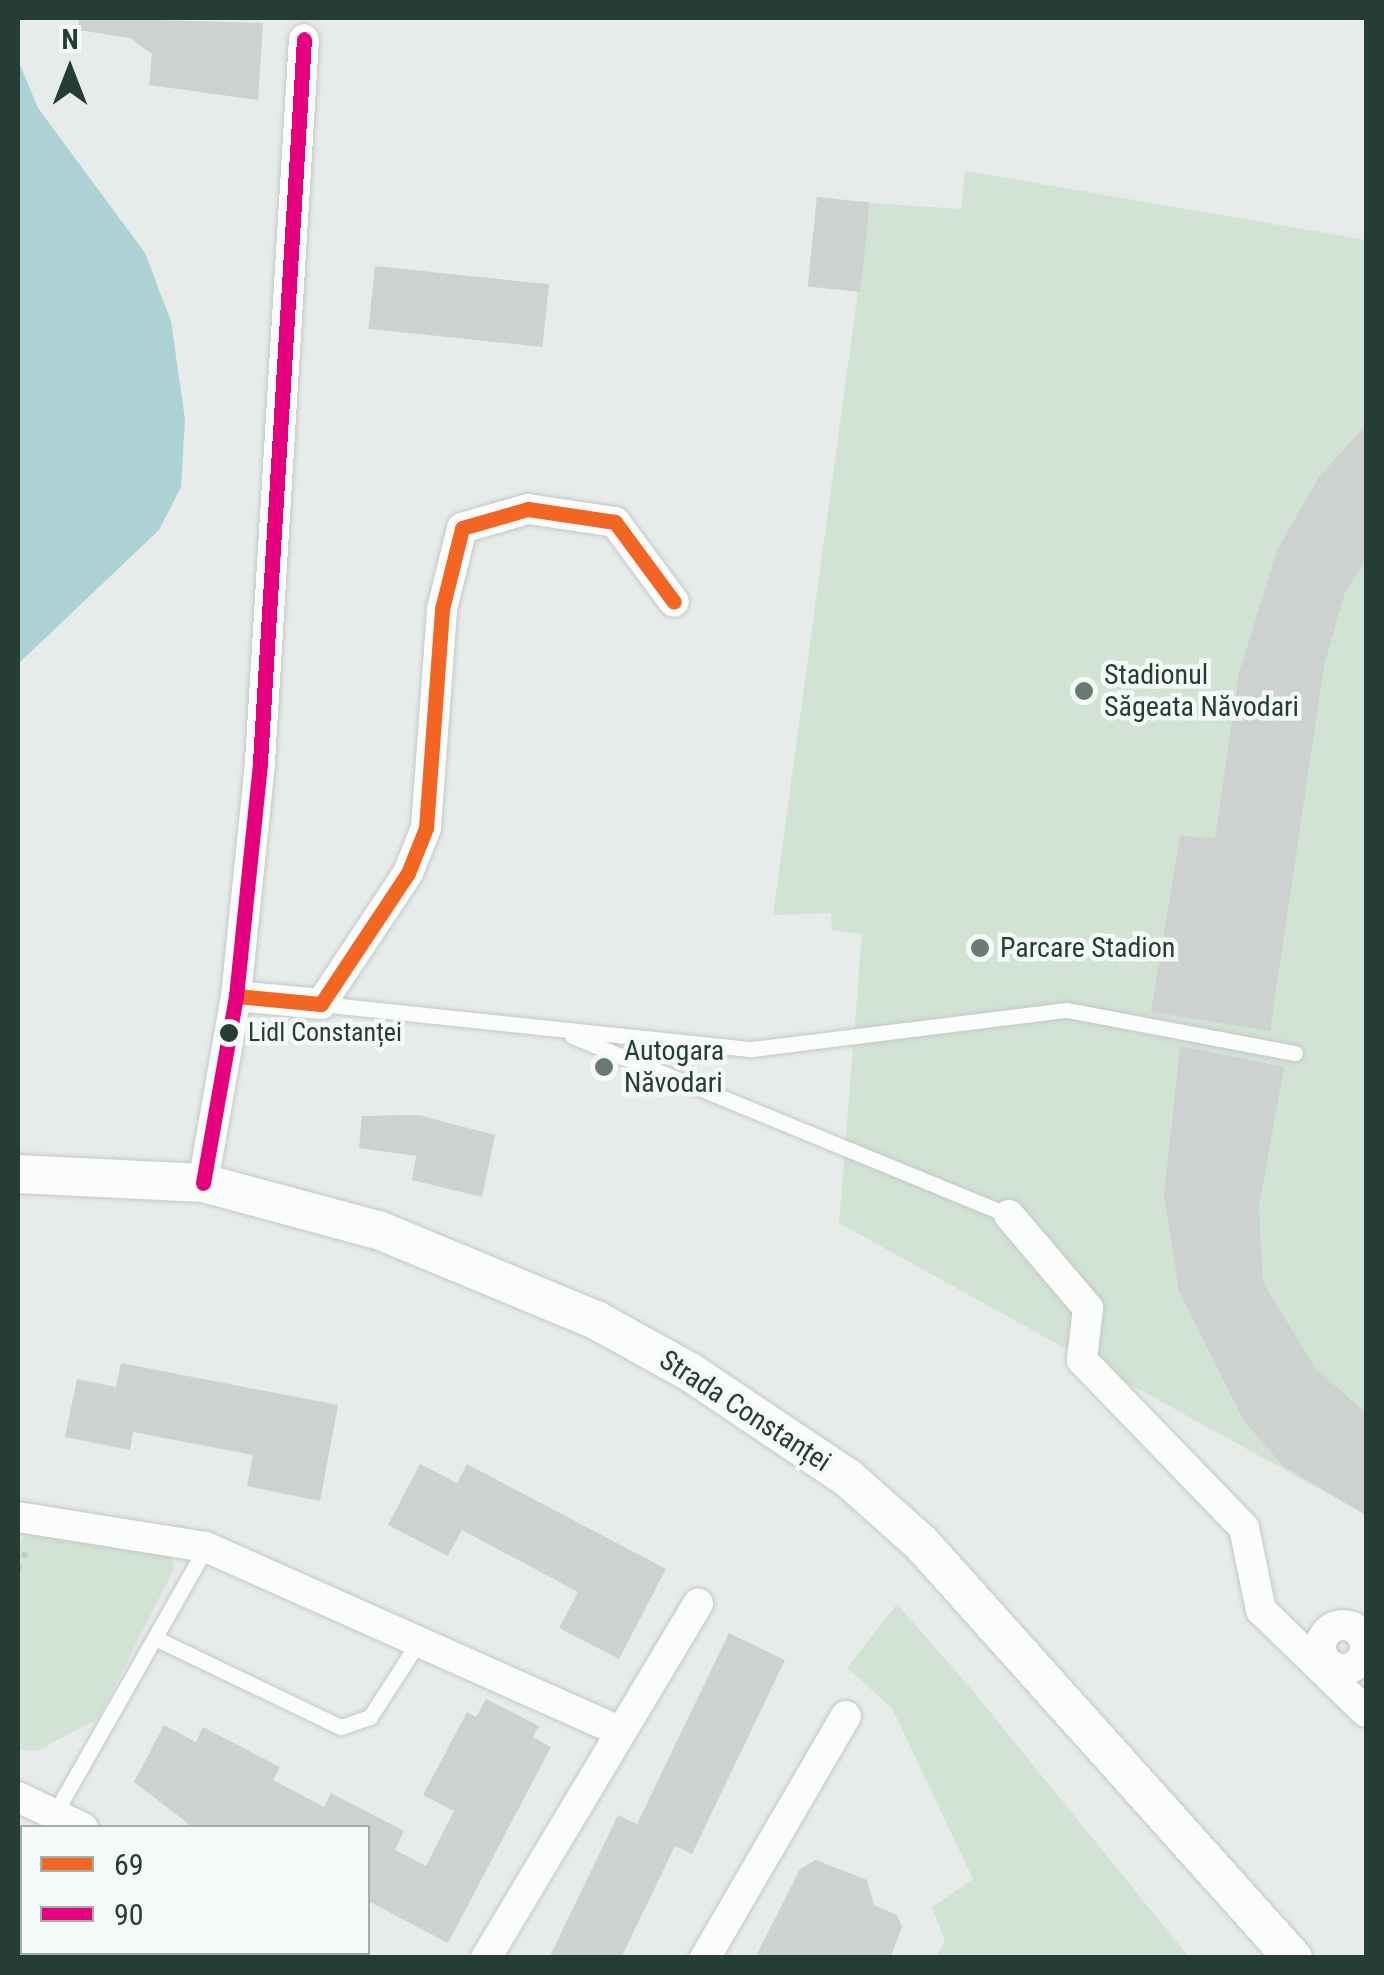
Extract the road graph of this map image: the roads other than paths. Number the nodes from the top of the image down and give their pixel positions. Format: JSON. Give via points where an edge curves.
{"nodes":[{"id":1,"x":304,"y":39,"type":"dead end"},
{"id":2,"x":674,"y":602,"type":"dead end"},
{"id":3,"x":236,"y":996,"type":"junction"},
{"id":4,"x":321,"y":1004,"type":"junction"},
{"id":5,"x":554,"y":1029,"type":"junction"},
{"id":6,"x":1295,"y":1053,"type":"dead end"},
{"id":7,"x":18,"y":1174,"type":"edge"},
{"id":8,"x":203,"y":1183,"type":"junction"},
{"id":9,"x":1009,"y":1215,"type":"joint"},
{"id":10,"x":18,"y":1517,"type":"edge"},
{"id":11,"x":206,"y":1547,"type":"junction"},
{"id":12,"x":698,"y":1604,"type":"dead end"},
{"id":13,"x":1360,"y":1630,"type":"edge"},
{"id":14,"x":421,"y":1638,"type":"junction"},
{"id":15,"x":157,"y":1639,"type":"junction"},
{"id":16,"x":1366,"y":1684,"type":"edge"},
{"id":17,"x":1366,"y":1712,"type":"edge"},
{"id":18,"x":846,"y":1716,"type":"dead end"},
{"id":19,"x":620,"y":1730,"type":"junction"},
{"id":20,"x":18,"y":1798,"type":"edge"},
{"id":21,"x":55,"y":1813,"type":"junction"},
{"id":22,"x":77,"y":1825,"type":"edge"},
{"id":23,"x":486,"y":1958,"type":"edge"},
{"id":24,"x":705,"y":1958,"type":"edge"},
{"id":25,"x":1293,"y":1958,"type":"edge"}],
"edges":[{"from":1,"to":3,"type":"street","via":[[260,762]]},
{"from":2,"to":4,"type":"street","via":[[615,522],[528,509],[462,528],[442,609],[426,828],[408,873]]},
{"from":3,"to":4,"type":"street"},
{"from":3,"to":8,"type":"street"},
{"from":4,"to":5,"type":"lane"},
{"from":5,"to":6,"type":"lane","via":[[752,1049],[1066,1010]]},
{"from":5,"to":9,"type":"lane"},
{"from":7,"to":8,"type":"street","name":"Strada Constanței"},
{"from":8,"to":25,"type":"street","name":"Strada Constanței","via":[[381,1231],[579,1313],[690,1372],[848,1478],[984,1606]]},
{"from":9,"to":17,"type":"street","via":[[1088,1308],[1082,1360],[1244,1528],[1261,1610]]},
{"from":10,"to":11,"type":"street"},
{"from":11,"to":14,"type":"street"},
{"from":11,"to":15,"type":"lane"},
{"from":12,"to":19,"type":"street"},
{"from":13,"to":16,"type":"street","via":[[1322,1640],[1337,1668]]},
{"from":14,"to":15,"type":"lane","via":[[381,1705],[341,1727]]},
{"from":14,"to":19,"type":"street"},
{"from":15,"to":21,"type":"lane"},
{"from":18,"to":24,"type":"street"},
{"from":19,"to":23,"type":"street"},
{"from":20,"to":21,"type":"street"},
{"from":21,"to":22,"type":"street"}]}
